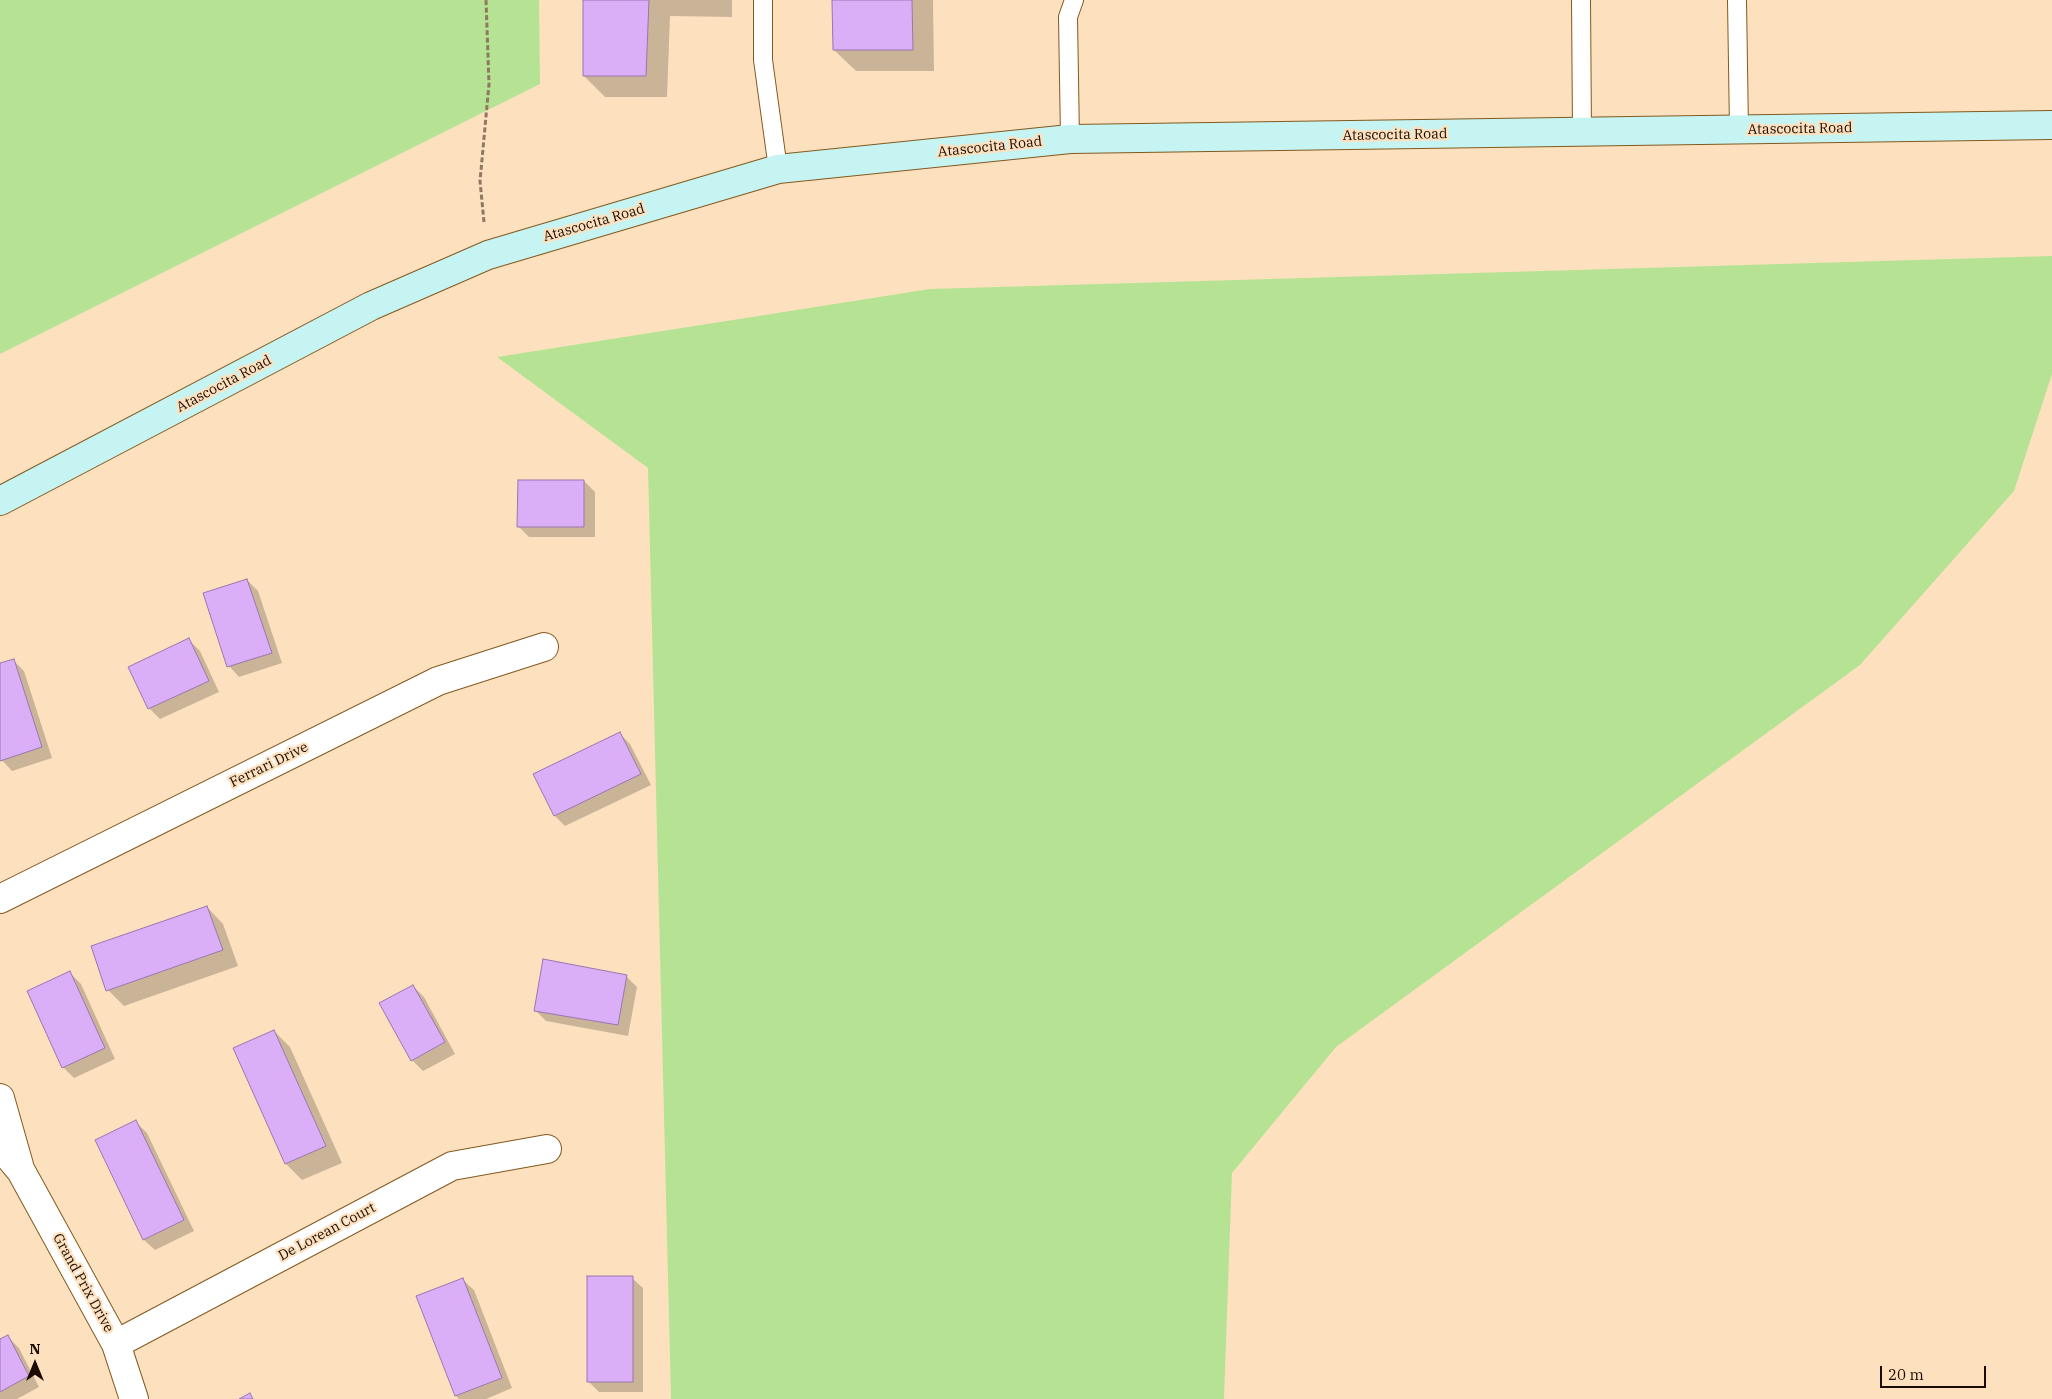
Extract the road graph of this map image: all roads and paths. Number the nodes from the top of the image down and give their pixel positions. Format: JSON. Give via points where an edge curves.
{"nodes":[{"id":1,"x":486,"y":0,"type":"edge"},
{"id":2,"x":762,"y":0,"type":"edge"},
{"id":3,"x":1074,"y":0,"type":"edge"},
{"id":4,"x":1581,"y":0,"type":"edge"},
{"id":5,"x":1736,"y":0,"type":"edge"},
{"id":6,"x":2052,"y":125,"type":"edge"},
{"id":7,"x":1739,"y":130,"type":"junction"},
{"id":8,"x":1582,"y":132,"type":"junction"},
{"id":9,"x":1070,"y":139,"type":"junction"},
{"id":10,"x":778,"y":169,"type":"junction"},
{"id":11,"x":488,"y":254,"type":"junction"},
{"id":12,"x":0,"y":501,"type":"edge"},
{"id":13,"x":544,"y":647,"type":"dead end"},
{"id":14,"x":0,"y":899,"type":"edge"},
{"id":15,"x":0,"y":1098,"type":"edge"},
{"id":16,"x":0,"y":1146,"type":"edge"},
{"id":17,"x":547,"y":1149,"type":"dead end"},
{"id":18,"x":21,"y":1171,"type":"junction"},
{"id":19,"x":116,"y":1344,"type":"junction"},
{"id":20,"x":134,"y":1399,"type":"edge"}],
"edges":[{"from":1,"to":11,"type":"path","via":[[490,84],[480,182]]},
{"from":2,"to":10,"type":"lane","via":[[763,60]]},
{"from":3,"to":9,"type":"lane","via":[[1068,17]]},
{"from":4,"to":8,"type":"lane"},
{"from":5,"to":7,"type":"lane"},
{"from":6,"to":7,"type":"main road","name":"Atascocita Road"},
{"from":7,"to":8,"type":"main road","name":"Atascocita Road"},
{"from":8,"to":9,"type":"main road","name":"Atascocita Road"},
{"from":9,"to":10,"type":"main road","name":"Atascocita Road"},
{"from":10,"to":11,"type":"main road","name":"Atascocita Road"},
{"from":11,"to":12,"type":"main road","name":"Atascocita Road","via":[[371,306]]},
{"from":13,"to":14,"type":"street","name":"Ferrari Drive","via":[[438,682]]},
{"from":15,"to":18,"type":"street","name":"Grand Prix Drive"},
{"from":16,"to":18,"type":"street","name":"Grand Prix Drive"},
{"from":17,"to":19,"type":"street","name":"De Lorean Court","via":[[452,1166]]},
{"from":18,"to":19,"type":"street","name":"Grand Prix Drive"},
{"from":19,"to":20,"type":"street","name":"Grand Prix Drive"}]}
